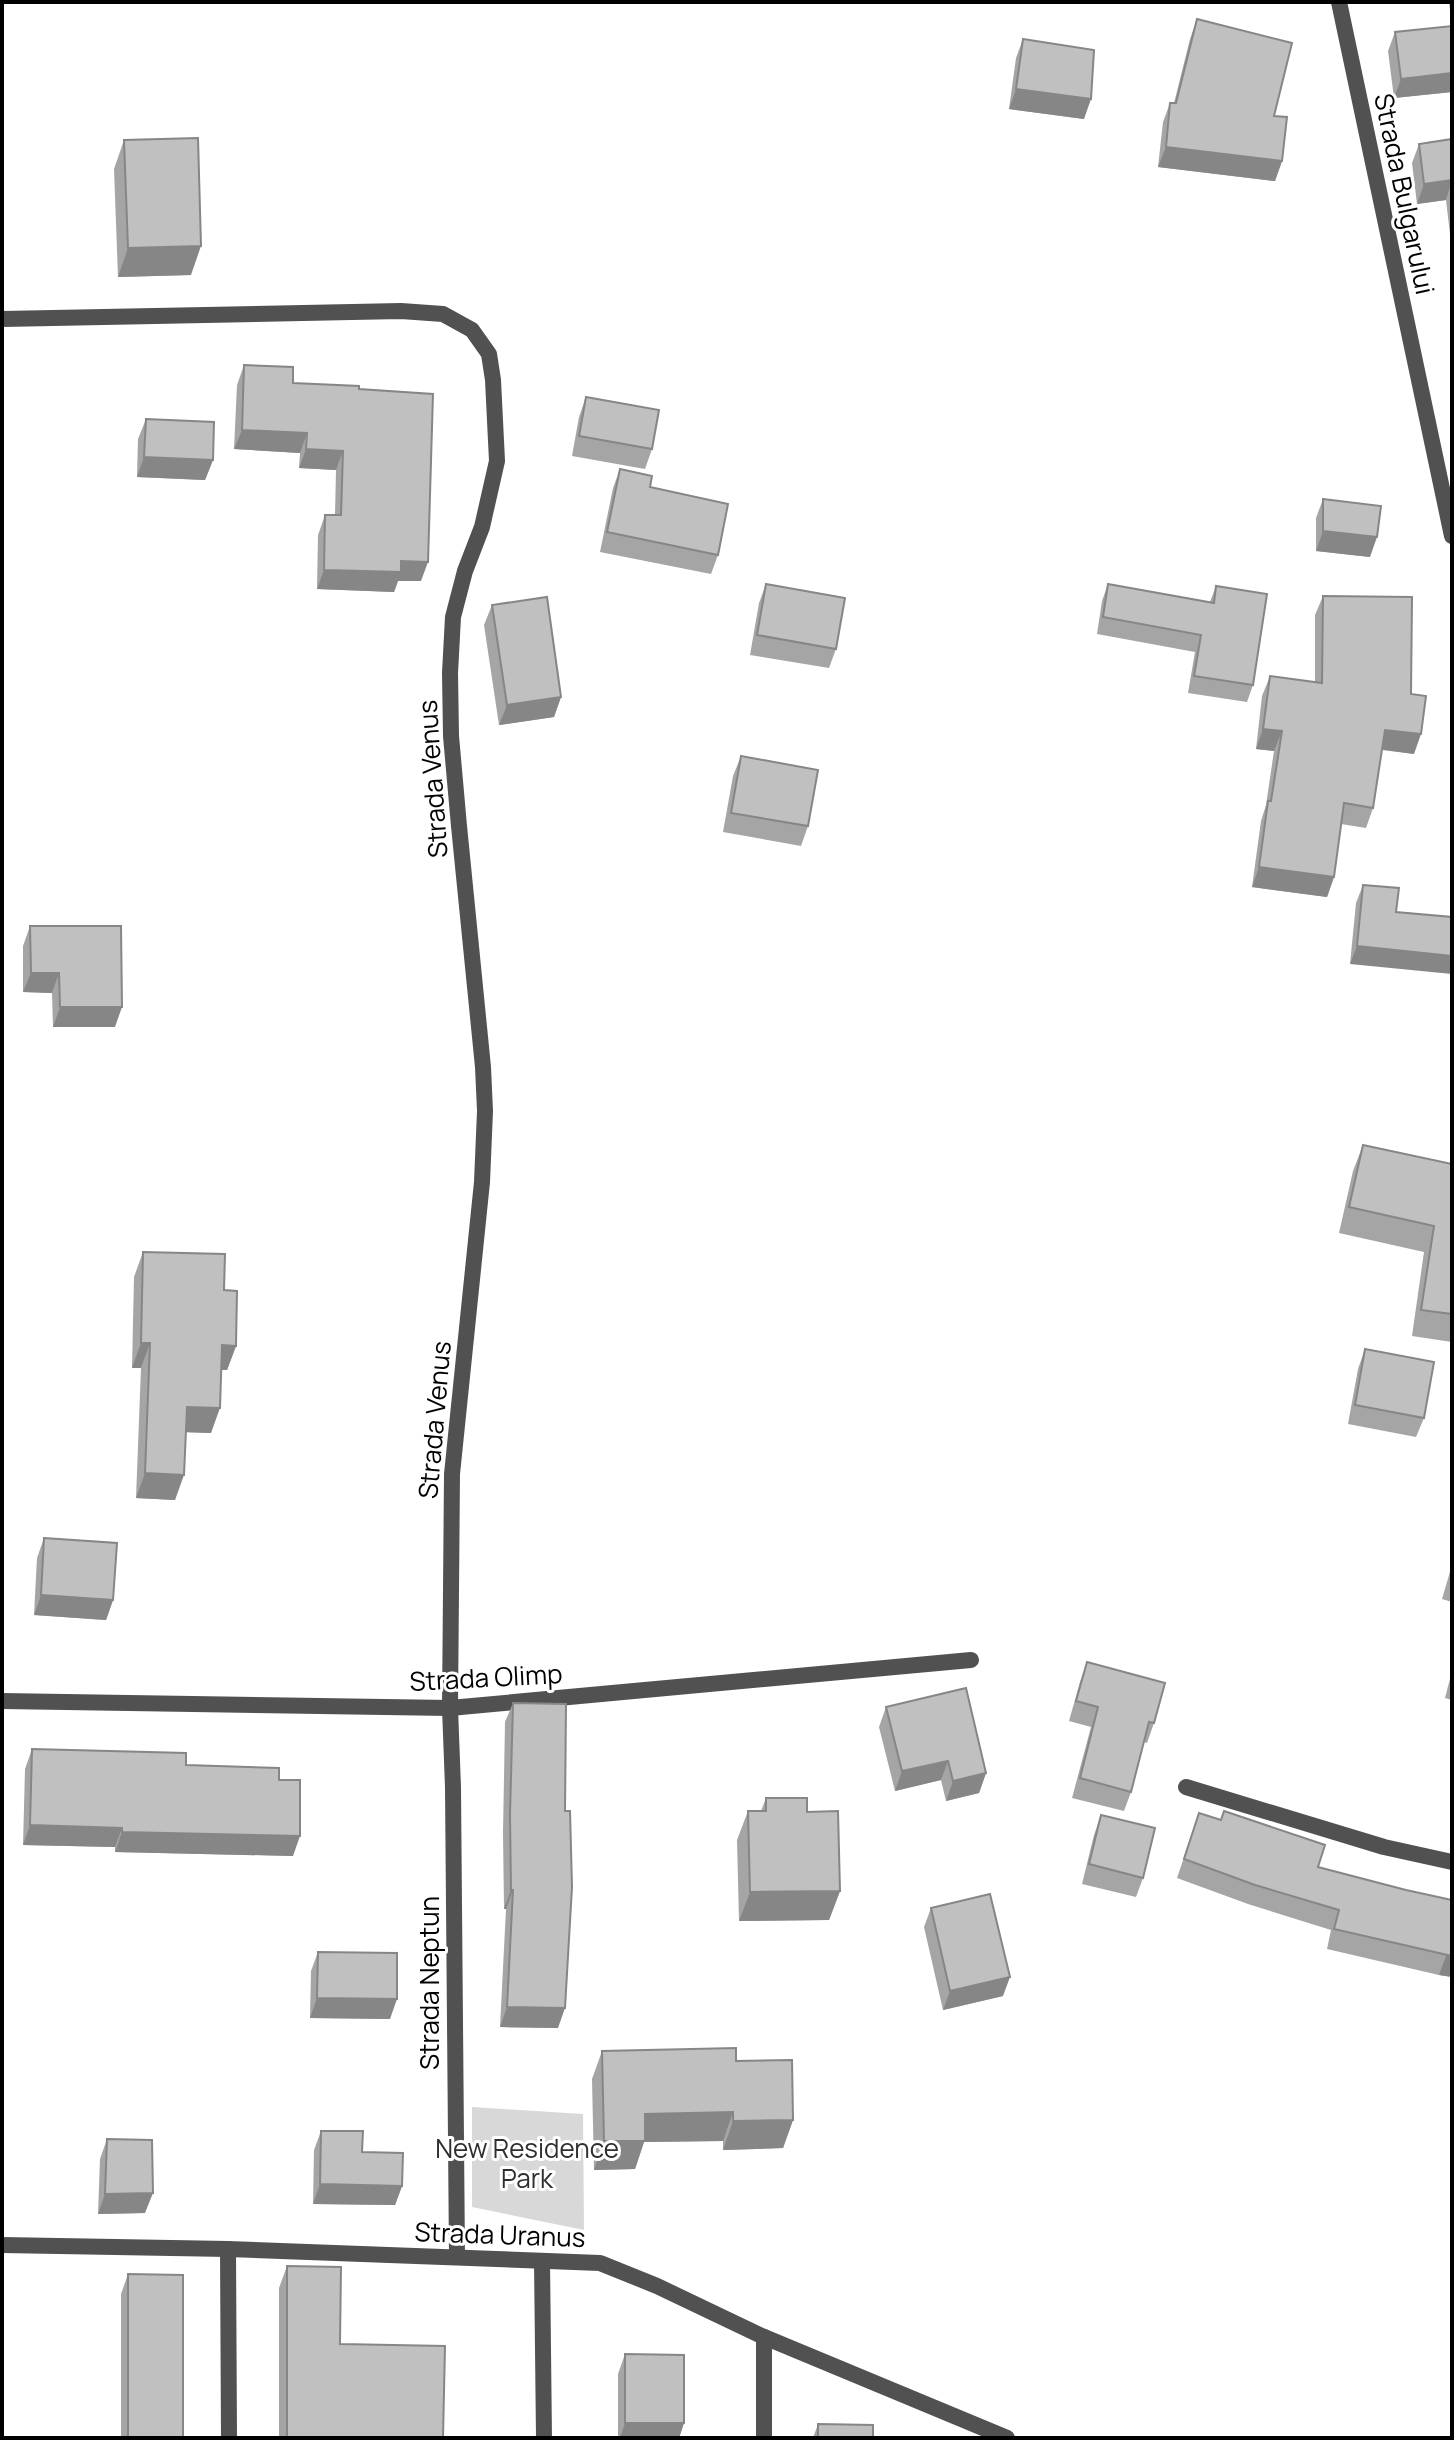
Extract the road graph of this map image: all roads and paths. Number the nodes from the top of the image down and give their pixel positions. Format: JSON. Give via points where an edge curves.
{"nodes":[{"id":1,"x":1339,"y":2,"type":"edge"},
{"id":2,"x":2,"y":319,"type":"edge"},
{"id":3,"x":1452,"y":536,"type":"edge"},
{"id":4,"x":971,"y":1660,"type":"dead end"},
{"id":5,"x":2,"y":1701,"type":"edge"},
{"id":6,"x":450,"y":1708,"type":"junction"},
{"id":7,"x":1186,"y":1787,"type":"dead end"},
{"id":8,"x":1452,"y":1862,"type":"edge"},
{"id":9,"x":2,"y":2245,"type":"edge"},
{"id":10,"x":228,"y":2249,"type":"junction"},
{"id":11,"x":457,"y":2257,"type":"junction"},
{"id":12,"x":542,"y":2261,"type":"junction"},
{"id":13,"x":764,"y":2337,"type":"junction"},
{"id":14,"x":229,"y":2438,"type":"edge"},
{"id":15,"x":544,"y":2438,"type":"edge"},
{"id":16,"x":764,"y":2438,"type":"edge"},
{"id":17,"x":1007,"y":2438,"type":"edge"}],
"edges":[{"from":1,"to":3,"type":"street","name":"Strada Bulgarului"},
{"from":2,"to":6,"type":"street","name":"Strada Venus","via":[[443,314],[472,330],[489,354],[497,461],[453,617],[450,673],[485,1111],[452,1474]]},
{"from":4,"to":6,"type":"street","name":"Strada Olimp"},
{"from":5,"to":6,"type":"street","name":"Strada Olimp"},
{"from":6,"to":11,"type":"street","name":"Strada Neptun"},
{"from":7,"to":8,"type":"street","via":[[1384,1847]]},
{"from":9,"to":10,"type":"street","name":"Strada Uranus"},
{"from":10,"to":11,"type":"street","name":"Strada Uranus"},
{"from":10,"to":14,"type":"street"},
{"from":11,"to":12,"type":"street","name":"Strada Uranus"},
{"from":12,"to":13,"type":"street","name":"Strada Uranus","via":[[600,2263]]},
{"from":12,"to":15,"type":"street"},
{"from":13,"to":16,"type":"street"},
{"from":13,"to":17,"type":"street","name":"Strada Uranus"}]}
